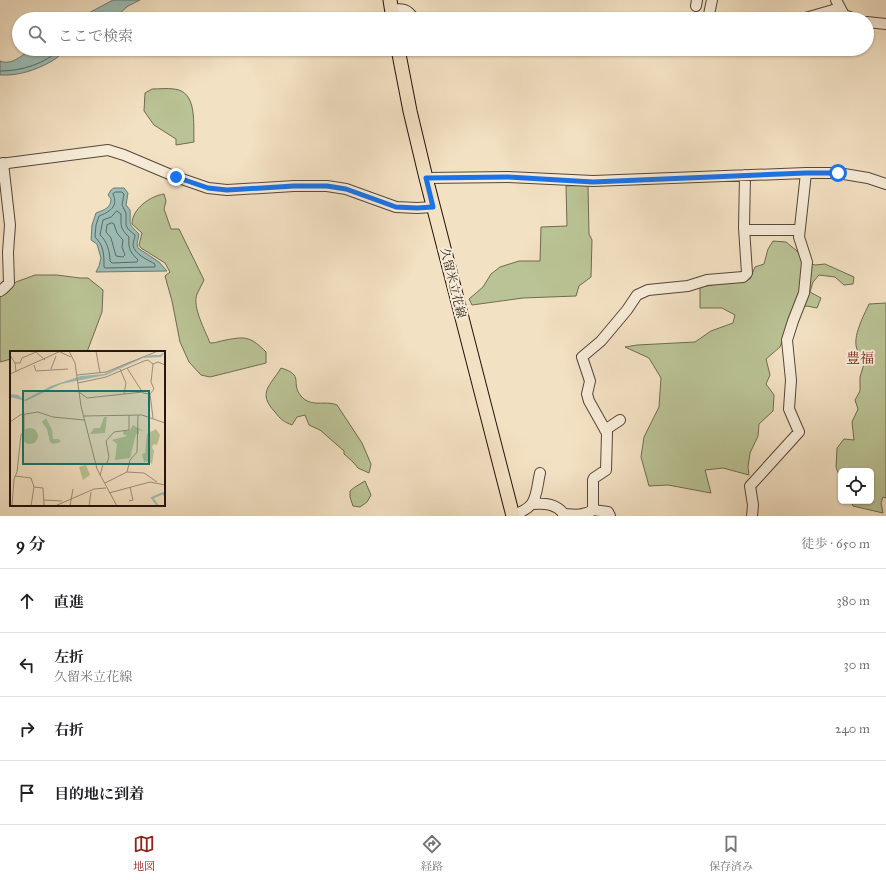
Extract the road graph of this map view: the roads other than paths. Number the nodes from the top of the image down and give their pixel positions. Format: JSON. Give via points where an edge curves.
{"nodes":[{"id":1,"x":712,"y":0,"type":"edge"},
{"id":2,"x":838,"y":4,"type":"edge"},
{"id":3,"x":391,"y":10,"type":"edge"},
{"id":4,"x":408,"y":12,"type":"edge"},
{"id":5,"x":709,"y":12,"type":"edge"},
{"id":6,"x":819,"y":12,"type":"edge"},
{"id":7,"x":874,"y":23,"type":"edge"},
{"id":8,"x":886,"y":24,"type":"edge"},
{"id":9,"x":399,"y":56,"type":"edge"},
{"id":10,"x":2,"y":163,"type":"edge"},
{"id":11,"x":806,"y":173,"type":"junction"},
{"id":12,"x":745,"y":175,"type":"junction"},
{"id":13,"x":426,"y":178,"type":"junction"},
{"id":14,"x":886,"y":184,"type":"edge"},
{"id":15,"x":433,"y":207,"type":"junction"},
{"id":16,"x":745,"y":230,"type":"junction"},
{"id":17,"x":799,"y":230,"type":"junction"},
{"id":18,"x":0,"y":291,"type":"edge"},
{"id":19,"x":620,"y":420,"type":"dead end"},
{"id":20,"x":605,"y":430,"type":"junction"},
{"id":21,"x":540,"y":473,"type":"dead end"},
{"id":22,"x":533,"y":504,"type":"junction"},
{"id":23,"x":593,"y":510,"type":"junction"},
{"id":24,"x":563,"y":515,"type":"edge"},
{"id":25,"x":512,"y":516,"type":"edge"},
{"id":26,"x":610,"y":516,"type":"edge"},
{"id":27,"x":752,"y":516,"type":"edge"}],
"edges":[{"from":1,"to":5,"type":"street"},
{"from":2,"to":6,"type":"street"},
{"from":3,"to":4,"type":"street","via":[[400,9]]},
{"from":7,"to":8,"type":"street"},
{"from":9,"to":13,"type":"main road","name":"久留米立花線"},
{"from":10,"to":15,"type":"street","via":[[108,150],[208,188],[227,190],[327,186],[346,189],[396,207]]},
{"from":10,"to":18,"type":"street","via":[[10,224],[9,283]]},
{"from":11,"to":12,"type":"street"},
{"from":11,"to":14,"type":"street","via":[[838,173]]},
{"from":11,"to":17,"type":"street"},
{"from":12,"to":13,"type":"street","via":[[593,182],[508,177]]},
{"from":12,"to":16,"type":"street"},
{"from":13,"to":15,"type":"main road","name":"久留米立花線"},
{"from":15,"to":25,"type":"main road","name":"久留米立花線"},
{"from":16,"to":17,"type":"street"},
{"from":16,"to":20,"type":"street","via":[[746,273],[743,277],[648,290],[637,295],[601,341],[582,357],[590,381],[587,394],[589,401]]},
{"from":17,"to":27,"type":"street","via":[[807,262],[804,293],[787,340],[791,380],[789,409],[799,432],[750,486]]},
{"from":19,"to":20,"type":"street"},
{"from":20,"to":23,"type":"street","via":[[606,470],[593,480]]},
{"from":21,"to":22,"type":"street"},
{"from":22,"to":24,"type":"street","via":[[550,504],[559,508]]},
{"from":22,"to":25,"type":"street","via":[[524,512]]},
{"from":23,"to":24,"type":"street","via":[[582,516]]},
{"from":23,"to":26,"type":"street","via":[[608,512]]}]}
